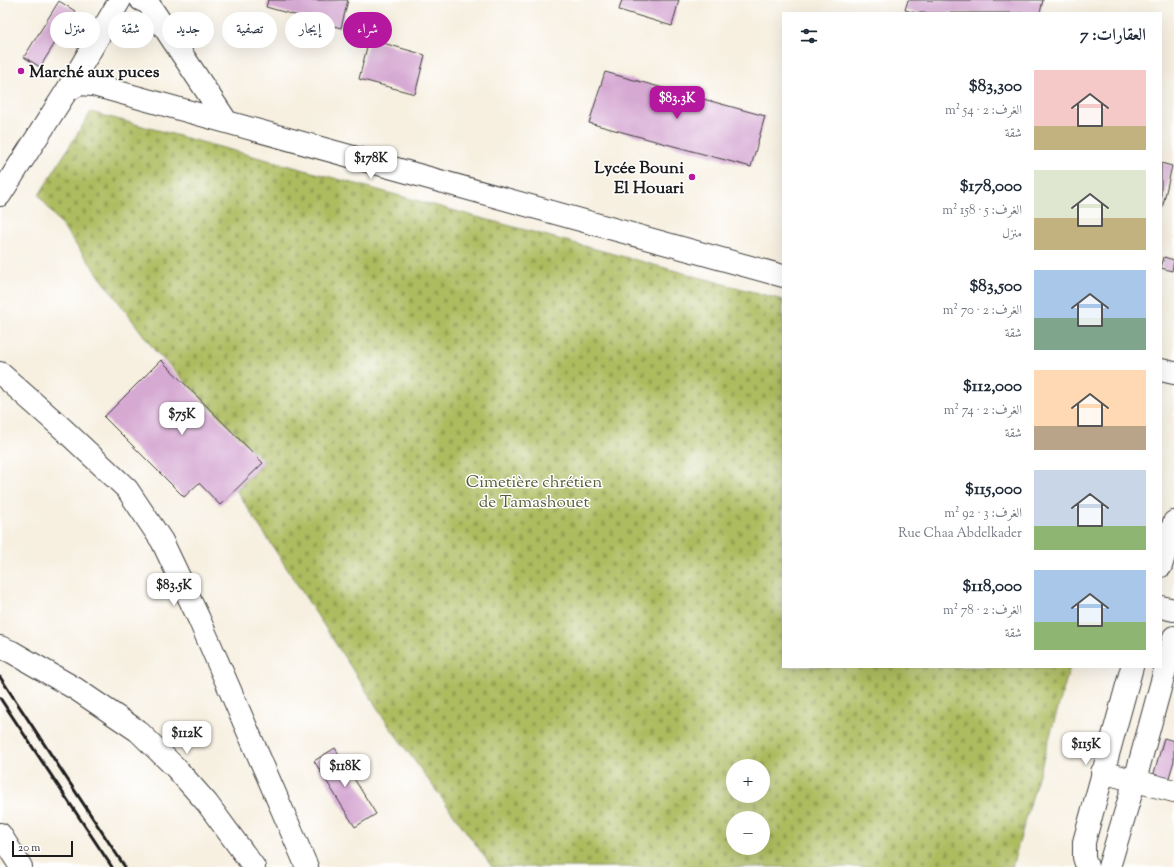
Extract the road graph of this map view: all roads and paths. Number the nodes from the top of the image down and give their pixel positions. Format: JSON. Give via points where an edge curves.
{"nodes":[{"id":1,"x":120,"y":0,"type":"edge"},
{"id":2,"x":141,"y":0,"type":"edge"},
{"id":3,"x":66,"y":92,"type":"junction"},
{"id":4,"x":227,"y":122,"type":"junction"},
{"id":5,"x":0,"y":195,"type":"edge"},
{"id":6,"x":782,"y":276,"type":"edge"},
{"id":7,"x":1162,"y":370,"type":"edge"},
{"id":8,"x":0,"y":373,"type":"edge"},
{"id":9,"x":1174,"y":373,"type":"edge"},
{"id":10,"x":1174,"y":522,"type":"edge"},
{"id":11,"x":1162,"y":563,"type":"edge"},
{"id":12,"x":1162,"y":607,"type":"edge"},
{"id":13,"x":1174,"y":610,"type":"edge"},
{"id":14,"x":1174,"y":637,"type":"edge"},
{"id":15,"x":0,"y":647,"type":"edge"},
{"id":16,"x":1132,"y":668,"type":"edge"},
{"id":17,"x":1102,"y":772,"type":"junction"},
{"id":18,"x":1135,"y":780,"type":"junction"},
{"id":19,"x":1174,"y":791,"type":"edge"},
{"id":20,"x":0,"y":834,"type":"edge"},
{"id":21,"x":21,"y":867,"type":"edge"},
{"id":22,"x":254,"y":867,"type":"edge"},
{"id":23,"x":307,"y":867,"type":"edge"},
{"id":24,"x":1087,"y":867,"type":"edge"},
{"id":25,"x":1109,"y":867,"type":"edge"}],
"edges":[{"from":1,"to":3,"type":"street"},
{"from":2,"to":4,"type":"street","via":[[148,3]]},
{"from":3,"to":4,"type":"street","via":[[78,84],[93,85]]},
{"from":3,"to":5,"type":"street"},
{"from":4,"to":6,"type":"street"},
{"from":7,"to":9,"type":"street"},
{"from":8,"to":23,"type":"street","via":[[127,489],[162,542],[199,619]]},
{"from":10,"to":11,"type":"street"},
{"from":12,"to":13,"type":"street"},
{"from":14,"to":18,"type":"street"},
{"from":15,"to":22,"type":"street","via":[[76,688],[138,731],[207,803]]},
{"from":16,"to":17,"type":"street"},
{"from":17,"to":18,"type":"street"},
{"from":17,"to":24,"type":"street","via":[[1084,842]]},
{"from":18,"to":19,"type":"street"},
{"from":18,"to":25,"type":"street"},
{"from":20,"to":21,"type":"street"}]}
